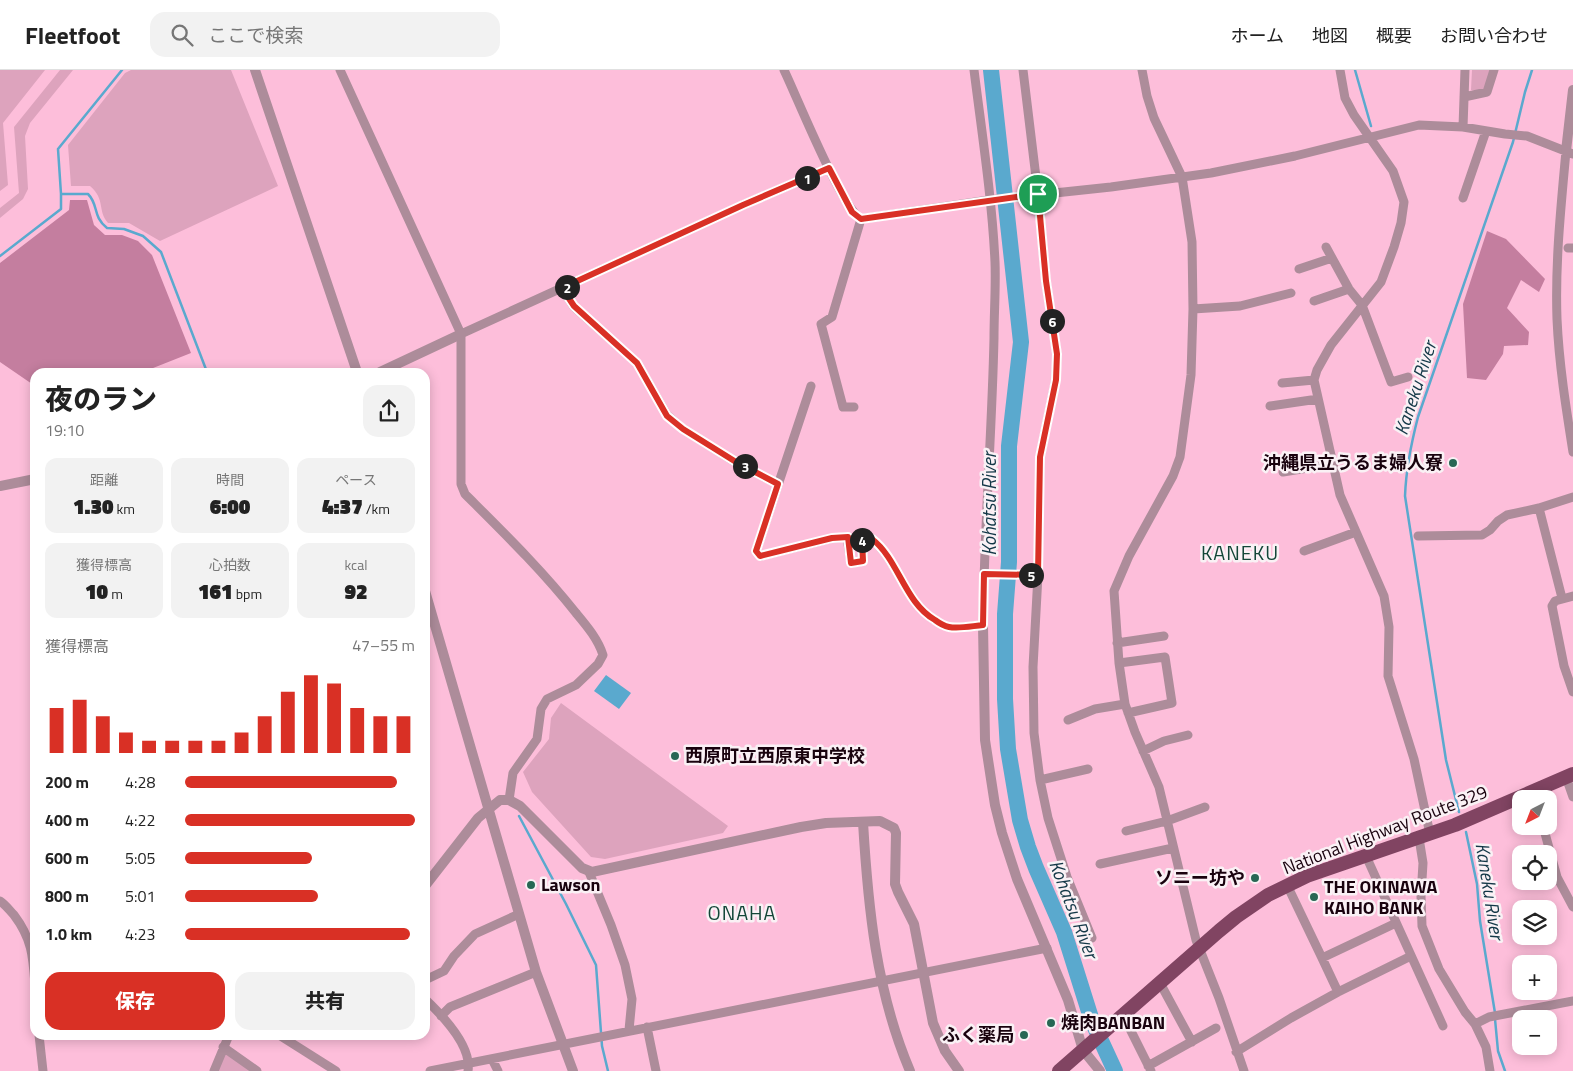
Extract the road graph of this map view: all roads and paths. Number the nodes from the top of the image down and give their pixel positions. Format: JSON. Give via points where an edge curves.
{"nodes":[{"id":1,"x":255,"y":70,"type":"edge"},
{"id":2,"x":340,"y":70,"type":"edge"},
{"id":3,"x":784,"y":70,"type":"edge"},
{"id":4,"x":974,"y":70,"type":"edge"},
{"id":5,"x":1023,"y":70,"type":"edge"},
{"id":6,"x":1142,"y":70,"type":"edge"},
{"id":7,"x":1340,"y":70,"type":"edge"},
{"id":8,"x":1465,"y":70,"type":"edge"},
{"id":9,"x":1494,"y":70,"type":"edge"},
{"id":10,"x":1573,"y":90,"type":"edge"},
{"id":11,"x":1464,"y":97,"type":"junction"},
{"id":12,"x":1463,"y":128,"type":"junction"},
{"id":13,"x":1486,"y":131,"type":"junction"},
{"id":14,"x":1371,"y":137,"type":"junction"},
{"id":15,"x":1570,"y":152,"type":"edge"},
{"id":16,"x":829,"y":168,"type":"junction"},
{"id":17,"x":1182,"y":177,"type":"junction"},
{"id":18,"x":1038,"y":194,"type":"junction"},
{"id":19,"x":1463,"y":198,"type":"dead end"},
{"id":20,"x":993,"y":200,"type":"junction"},
{"id":21,"x":861,"y":219,"type":"junction"},
{"id":22,"x":1326,"y":247,"type":"dead end"},
{"id":23,"x":1332,"y":258,"type":"junction"},
{"id":24,"x":1299,"y":269,"type":"dead end"},
{"id":25,"x":562,"y":288,"type":"junction"},
{"id":26,"x":1349,"y":290,"type":"junction"},
{"id":27,"x":1291,"y":293,"type":"dead end"},
{"id":28,"x":1314,"y":301,"type":"dead end"},
{"id":29,"x":1362,"y":305,"type":"junction"},
{"id":30,"x":1193,"y":309,"type":"junction"},
{"id":31,"x":461,"y":334,"type":"junction"},
{"id":32,"x":356,"y":368,"type":"edge"},
{"id":33,"x":389,"y":368,"type":"edge"},
{"id":34,"x":1408,"y":377,"type":"dead end"},
{"id":35,"x":1314,"y":380,"type":"junction"},
{"id":36,"x":1282,"y":383,"type":"dead end"},
{"id":37,"x":811,"y":386,"type":"dead end"},
{"id":38,"x":1318,"y":399,"type":"junction"},
{"id":39,"x":1270,"y":406,"type":"dead end"},
{"id":40,"x":854,"y":407,"type":"dead end"},
{"id":41,"x":1573,"y":452,"type":"edge"},
{"id":42,"x":1332,"y":464,"type":"junction"},
{"id":43,"x":1283,"y":472,"type":"dead end"},
{"id":44,"x":30,"y":480,"type":"edge"},
{"id":45,"x":778,"y":484,"type":"junction"},
{"id":46,"x":0,"y":486,"type":"edge"},
{"id":47,"x":1573,"y":496,"type":"edge"},
{"id":48,"x":1539,"y":508,"type":"junction"},
{"id":49,"x":1356,"y":532,"type":"junction"},
{"id":50,"x":1418,"y":536,"type":"dead end"},
{"id":51,"x":1304,"y":551,"type":"dead end"},
{"id":52,"x":988,"y":574,"type":"junction"},
{"id":53,"x":1035,"y":575,"type":"junction"},
{"id":54,"x":1573,"y":596,"type":"edge"},
{"id":55,"x":1562,"y":598,"type":"junction"},
{"id":56,"x":430,"y":608,"type":"edge"},
{"id":57,"x":983,"y":625,"type":"junction"},
{"id":58,"x":1164,"y":636,"type":"dead end"},
{"id":59,"x":1117,"y":643,"type":"junction"},
{"id":60,"x":1119,"y":663,"type":"junction"},
{"id":61,"x":1573,"y":692,"type":"edge"},
{"id":62,"x":1127,"y":708,"type":"junction"},
{"id":63,"x":1068,"y":720,"type":"dead end"},
{"id":64,"x":1188,"y":735,"type":"dead end"},
{"id":65,"x":1143,"y":751,"type":"junction"},
{"id":66,"x":1088,"y":769,"type":"dead end"},
{"id":67,"x":1570,"y":776,"type":"edge"},
{"id":68,"x":1040,"y":780,"type":"junction"},
{"id":69,"x":1543,"y":790,"type":"edge"},
{"id":70,"x":1573,"y":797,"type":"edge"},
{"id":71,"x":508,"y":800,"type":"junction"},
{"id":72,"x":1512,"y":803,"type":"edge"},
{"id":73,"x":1205,"y":807,"type":"dead end"},
{"id":74,"x":488,"y":809,"type":"junction"},
{"id":75,"x":1167,"y":821,"type":"junction"},
{"id":76,"x":863,"y":822,"type":"junction"},
{"id":77,"x":1126,"y":831,"type":"dead end"},
{"id":78,"x":1545,"y":835,"type":"edge"},
{"id":79,"x":1425,"y":836,"type":"junction"},
{"id":80,"x":1173,"y":848,"type":"junction"},
{"id":81,"x":1366,"y":856,"type":"junction"},
{"id":82,"x":1100,"y":864,"type":"dead end"},
{"id":83,"x":589,"y":872,"type":"junction"},
{"id":84,"x":430,"y":879,"type":"edge"},
{"id":85,"x":1287,"y":885,"type":"junction"},
{"id":86,"x":0,"y":901,"type":"edge"},
{"id":87,"x":1573,"y":907,"type":"edge"},
{"id":88,"x":519,"y":914,"type":"junction"},
{"id":89,"x":1396,"y":923,"type":"junction"},
{"id":90,"x":1092,"y":938,"type":"dead end"},
{"id":91,"x":30,"y":948,"type":"edge"},
{"id":92,"x":1047,"y":948,"type":"junction"},
{"id":93,"x":1199,"y":949,"type":"junction"},
{"id":94,"x":1411,"y":956,"type":"junction"},
{"id":95,"x":1322,"y":958,"type":"junction"},
{"id":96,"x":536,"y":972,"type":"junction"},
{"id":97,"x":924,"y":973,"type":"junction"},
{"id":98,"x":430,"y":978,"type":"edge"},
{"id":99,"x":881,"y":980,"type":"junction"},
{"id":100,"x":1160,"y":983,"type":"junction"},
{"id":101,"x":1338,"y":992,"type":"junction"},
{"id":102,"x":1573,"y":1001,"type":"edge"},
{"id":103,"x":430,"y":1004,"type":"edge"},
{"id":104,"x":441,"y":1016,"type":"junction"},
{"id":105,"x":1120,"y":1018,"type":"junction"},
{"id":106,"x":1475,"y":1024,"type":"junction"},
{"id":107,"x":1443,"y":1026,"type":"dead end"},
{"id":108,"x":647,"y":1027,"type":"junction"},
{"id":109,"x":1216,"y":1028,"type":"dead end"},
{"id":110,"x":629,"y":1030,"type":"junction"},
{"id":111,"x":40,"y":1040,"type":"edge"},
{"id":112,"x":226,"y":1040,"type":"edge"},
{"id":113,"x":287,"y":1040,"type":"edge"},
{"id":114,"x":1192,"y":1042,"type":"junction"},
{"id":115,"x":562,"y":1044,"type":"junction"},
{"id":116,"x":223,"y":1047,"type":"junction"},
{"id":117,"x":1083,"y":1050,"type":"junction"},
{"id":118,"x":1236,"y":1052,"type":"junction"},
{"id":119,"x":492,"y":1059,"type":"junction"},
{"id":120,"x":469,"y":1067,"type":"edge"},
{"id":121,"x":1149,"y":1069,"type":"edge"},
{"id":122,"x":43,"y":1071,"type":"edge"},
{"id":123,"x":214,"y":1071,"type":"edge"},
{"id":124,"x":257,"y":1071,"type":"edge"},
{"id":125,"x":336,"y":1071,"type":"edge"},
{"id":126,"x":430,"y":1071,"type":"edge"},
{"id":127,"x":498,"y":1071,"type":"edge"},
{"id":128,"x":573,"y":1071,"type":"edge"},
{"id":129,"x":656,"y":1071,"type":"edge"},
{"id":130,"x":910,"y":1071,"type":"edge"},
{"id":131,"x":959,"y":1071,"type":"edge"},
{"id":132,"x":1059,"y":1071,"type":"edge"},
{"id":133,"x":1100,"y":1071,"type":"edge"},
{"id":134,"x":1244,"y":1071,"type":"edge"},
{"id":135,"x":1490,"y":1071,"type":"edge"}],
"edges":[{"from":1,"to":32,"type":"street"},
{"from":2,"to":31,"type":"street"},
{"from":3,"to":16,"type":"street"},
{"from":4,"to":20,"type":"street"},
{"from":5,"to":18,"type":"street"},
{"from":6,"to":17,"type":"street","via":[[1154,118]]},
{"from":7,"to":14,"type":"street","via":[[1345,98]]},
{"from":8,"to":11,"type":"street"},
{"from":9,"to":11,"type":"street","via":[[1487,92]]},
{"from":10,"to":15,"type":"street"},
{"from":11,"to":12,"type":"street"},
{"from":12,"to":13,"type":"street"},
{"from":12,"to":14,"type":"street","via":[[1419,125]]},
{"from":13,"to":15,"type":"street","via":[[1527,136]]},
{"from":13,"to":19,"type":"street"},
{"from":14,"to":17,"type":"street","via":[[1268,162]]},
{"from":14,"to":29,"type":"street","via":[[1393,171],[1404,202],[1402,223],[1381,282]]},
{"from":15,"to":41,"type":"street","via":[[1558,258],[1557,320]]},
{"from":16,"to":21,"type":"street","via":[[852,212]]},
{"from":16,"to":25,"type":"street"},
{"from":17,"to":18,"type":"street"},
{"from":17,"to":30,"type":"street","via":[[1192,242]]},
{"from":18,"to":20,"type":"street"},
{"from":18,"to":53,"type":"street","via":[[1057,354],[1056,380],[1040,457]]},
{"from":20,"to":21,"type":"street"},
{"from":20,"to":52,"type":"street","via":[[995,279]]},
{"from":21,"to":40,"type":"street","via":[[832,317],[821,324],[843,407]]},
{"from":22,"to":23,"type":"street"},
{"from":23,"to":24,"type":"street"},
{"from":23,"to":26,"type":"street"},
{"from":25,"to":31,"type":"street"},
{"from":25,"to":45,"type":"street","via":[[574,306],[637,363],[667,416],[736,462]]},
{"from":26,"to":28,"type":"street"},
{"from":26,"to":29,"type":"street"},
{"from":27,"to":30,"type":"street","via":[[1240,306]]},
{"from":29,"to":34,"type":"street","via":[[1391,382]]},
{"from":29,"to":35,"type":"street","via":[[1331,345]]},
{"from":30,"to":59,"type":"street","via":[[1190,375],[1180,457],[1114,591]]},
{"from":31,"to":33,"type":"street"},
{"from":31,"to":71,"type":"street","via":[[461,484],[465,494],[556,587],[601,647],[603,655],[576,685],[547,699],[541,709],[537,739],[513,773]]},
{"from":35,"to":36,"type":"street"},
{"from":35,"to":38,"type":"street"},
{"from":37,"to":45,"type":"street"},
{"from":38,"to":39,"type":"street"},
{"from":38,"to":42,"type":"street"},
{"from":42,"to":43,"type":"street"},
{"from":42,"to":49,"type":"street","via":[[1340,495]]},
{"from":44,"to":46,"type":"street"},
{"from":45,"to":57,"type":"street","via":[[756,551],[760,556],[848,537],[851,563],[863,561],[862,540],[872,539],[880,545],[924,614],[946,627]]},
{"from":47,"to":48,"type":"street"},
{"from":48,"to":50,"type":"street","via":[[1507,515],[1482,535]]},
{"from":48,"to":55,"type":"street"},
{"from":49,"to":51,"type":"street"},
{"from":49,"to":79,"type":"street","via":[[1384,596],[1389,627],[1388,676],[1414,759]]},
{"from":52,"to":53,"type":"street"},
{"from":52,"to":57,"type":"street"},
{"from":53,"to":68,"type":"street","via":[[1032,696]]},
{"from":54,"to":55,"type":"street"},
{"from":55,"to":61,"type":"street","via":[[1552,606],[1564,666]]},
{"from":56,"to":74,"type":"street"},
{"from":57,"to":92,"type":"street","via":[[985,740],[995,805],[1017,879]]},
{"from":58,"to":59,"type":"street"},
{"from":59,"to":60,"type":"street"},
{"from":60,"to":62,"type":"street"},
{"from":60,"to":62,"type":"street","via":[[1165,657],[1172,703]]},
{"from":62,"to":63,"type":"street","via":[[1095,708]]},
{"from":62,"to":65,"type":"street"},
{"from":64,"to":65,"type":"street"},
{"from":65,"to":75,"type":"street","via":[[1159,787]]},
{"from":66,"to":68,"type":"street"},
{"from":67,"to":69,"type":"highway","name":"National Highway Route 329"},
{"from":67,"to":70,"type":"street"},
{"from":68,"to":90,"type":"street","via":[[1060,859]]},
{"from":71,"to":74,"type":"street","via":[[500,800]]},
{"from":71,"to":83,"type":"street","via":[[520,806]]},
{"from":72,"to":79,"type":"highway","name":"National Highway Route 329"},
{"from":73,"to":75,"type":"street"},
{"from":74,"to":84,"type":"street"},
{"from":74,"to":88,"type":"street"},
{"from":75,"to":77,"type":"street"},
{"from":75,"to":80,"type":"street"},
{"from":76,"to":83,"type":"street","via":[[809,826]]},
{"from":76,"to":97,"type":"street","via":[[880,821],[894,828],[895,884],[914,924]]},
{"from":76,"to":99,"type":"street","via":[[866,887]]},
{"from":78,"to":87,"type":"street","via":[[1557,877]]},
{"from":79,"to":81,"type":"highway","name":"National Highway Route 329"},
{"from":79,"to":106,"type":"street","via":[[1422,926],[1439,969]]},
{"from":80,"to":82,"type":"street"},
{"from":80,"to":93,"type":"street"},
{"from":81,"to":85,"type":"highway","name":"National Highway Route 329"},
{"from":81,"to":89,"type":"street"},
{"from":83,"to":110,"type":"street","via":[[625,965],[632,999]]},
{"from":85,"to":93,"type":"highway","name":"National Highway Route 329","via":[[1248,908]]},
{"from":85,"to":95,"type":"street"},
{"from":86,"to":91,"type":"street","via":[[24,930]]},
{"from":88,"to":96,"type":"street"},
{"from":88,"to":98,"type":"street","via":[[475,934],[444,971]]},
{"from":89,"to":94,"type":"street"},
{"from":89,"to":95,"type":"street"},
{"from":92,"to":97,"type":"street"},
{"from":92,"to":117,"type":"street"},
{"from":93,"to":100,"type":"highway","name":"National Highway Route 329"},
{"from":93,"to":118,"type":"street"},
{"from":94,"to":101,"type":"street"},
{"from":94,"to":107,"type":"street"},
{"from":95,"to":101,"type":"street"},
{"from":96,"to":104,"type":"street","via":[[450,1008]]},
{"from":96,"to":115,"type":"street"},
{"from":97,"to":99,"type":"street"},
{"from":97,"to":131,"type":"street","via":[[932,1023]]},
{"from":99,"to":108,"type":"street"},
{"from":99,"to":130,"type":"street"},
{"from":100,"to":105,"type":"highway","name":"National Highway Route 329"},
{"from":100,"to":114,"type":"street"},
{"from":101,"to":118,"type":"street"},
{"from":102,"to":106,"type":"street","via":[[1490,1017]]},
{"from":103,"to":104,"type":"street"},
{"from":104,"to":120,"type":"street","via":[[463,1045]]},
{"from":105,"to":117,"type":"highway","name":"National Highway Route 329"},
{"from":105,"to":121,"type":"street"},
{"from":106,"to":135,"type":"street","via":[[1486,1047]]},
{"from":108,"to":110,"type":"street"},
{"from":108,"to":129,"type":"street"},
{"from":109,"to":114,"type":"street"},
{"from":110,"to":115,"type":"street"},
{"from":111,"to":122,"type":"street"},
{"from":112,"to":116,"type":"street"},
{"from":113,"to":125,"type":"street"},
{"from":114,"to":121,"type":"street"},
{"from":115,"to":119,"type":"street"},
{"from":115,"to":128,"type":"street"},
{"from":116,"to":123,"type":"street"},
{"from":116,"to":124,"type":"street"},
{"from":117,"to":132,"type":"highway","name":"National Highway Route 329"},
{"from":117,"to":133,"type":"street"},
{"from":118,"to":134,"type":"street"},
{"from":119,"to":120,"type":"street"},
{"from":119,"to":127,"type":"street"},
{"from":120,"to":126,"type":"street"}]}
